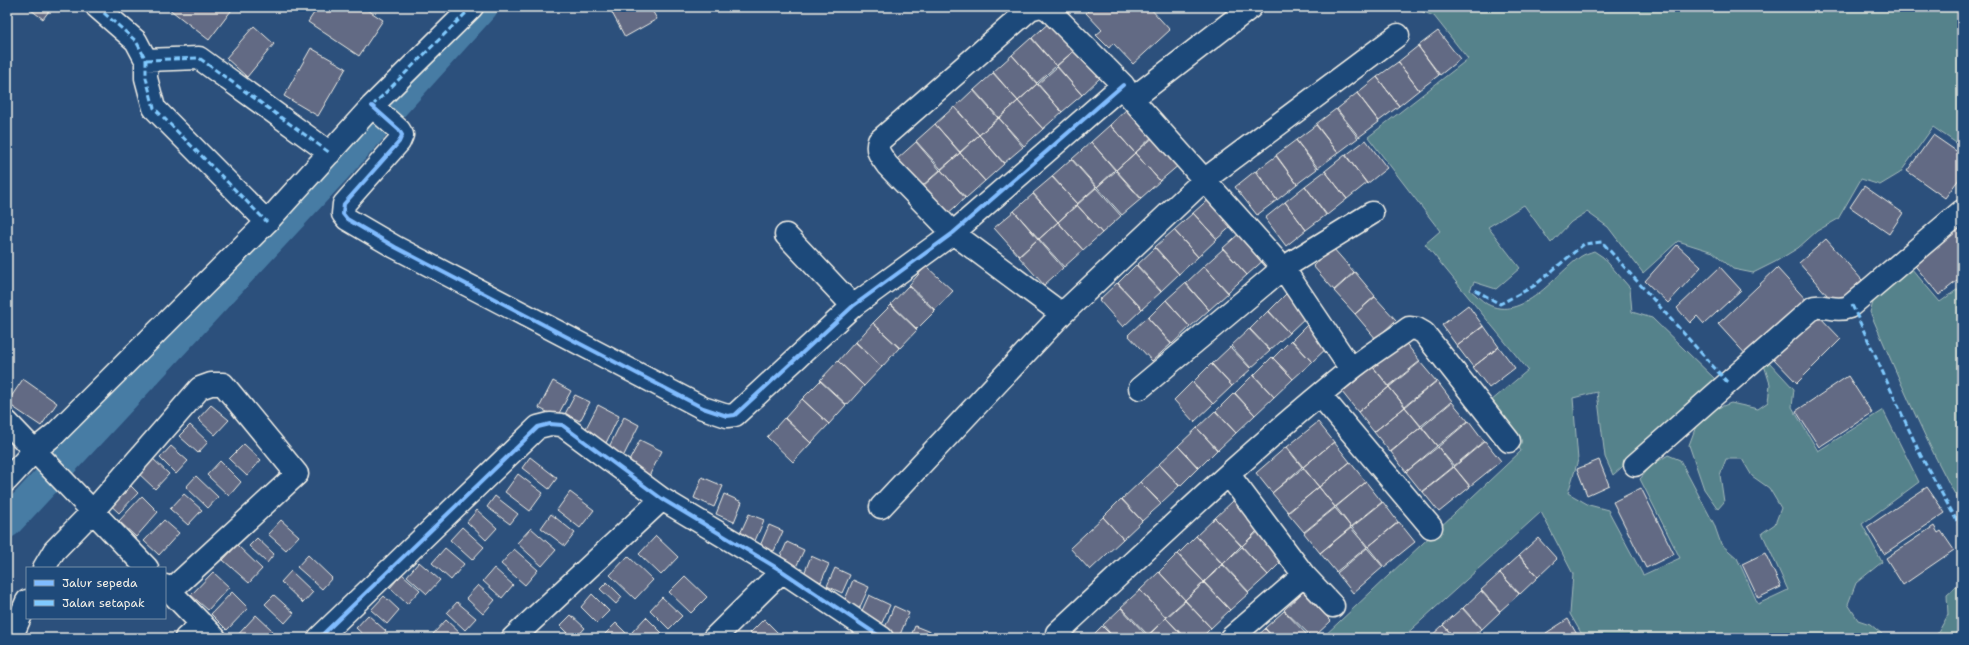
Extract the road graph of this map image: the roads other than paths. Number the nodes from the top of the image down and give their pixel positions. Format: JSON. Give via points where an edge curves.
{"nodes":[{"id":1,"x":97,"y":7,"type":"edge"},
{"id":2,"x":472,"y":7,"type":"edge"},
{"id":3,"x":1037,"y":7,"type":"edge"},
{"id":4,"x":1044,"y":7,"type":"edge"},
{"id":5,"x":1238,"y":11,"type":"edge"},
{"id":6,"x":1398,"y":35,"type":"dead end"},
{"id":7,"x":146,"y":60,"type":"junction"},
{"id":8,"x":1127,"y":92,"type":"junction"},
{"id":9,"x":375,"y":109,"type":"junction"},
{"id":10,"x":330,"y":153,"type":"junction"},
{"id":11,"x":1204,"y":180,"type":"junction"},
{"id":12,"x":1962,"y":211,"type":"edge"},
{"id":13,"x":1372,"y":213,"type":"dead end"},
{"id":14,"x":267,"y":222,"type":"junction"},
{"id":15,"x":953,"y":234,"type":"junction"},
{"id":16,"x":786,"y":236,"type":"dead end"},
{"id":17,"x":1283,"y":268,"type":"junction"},
{"id":18,"x":853,"y":306,"type":"junction"},
{"id":19,"x":1062,"y":314,"type":"junction"},
{"id":20,"x":1351,"y":369,"type":"junction"},
{"id":21,"x":1140,"y":388,"type":"dead end"},
{"id":22,"x":1320,"y":395,"type":"junction"},
{"id":23,"x":7,"y":422,"type":"edge"},
{"id":24,"x":1509,"y":441,"type":"dead end"},
{"id":25,"x":41,"y":456,"type":"junction"},
{"id":26,"x":1635,"y":465,"type":"dead end"},
{"id":27,"x":1229,"y":475,"type":"junction"},
{"id":28,"x":7,"y":480,"type":"edge"},
{"id":29,"x":662,"y":499,"type":"junction"},
{"id":30,"x":87,"y":504,"type":"junction"},
{"id":31,"x":881,"y":507,"type":"dead end"},
{"id":32,"x":1431,"y":527,"type":"dead end"},
{"id":33,"x":45,"y":567,"type":"edge"},
{"id":34,"x":146,"y":567,"type":"edge"},
{"id":35,"x":782,"y":571,"type":"junction"},
{"id":36,"x":1304,"y":575,"type":"junction"},
{"id":37,"x":167,"y":589,"type":"edge"},
{"id":38,"x":26,"y":603,"type":"edge"},
{"id":39,"x":1333,"y":606,"type":"dead end"},
{"id":40,"x":209,"y":631,"type":"edge"},
{"id":41,"x":1057,"y":633,"type":"dead end"},
{"id":42,"x":11,"y":638,"type":"edge"},
{"id":43,"x":186,"y":638,"type":"edge"},
{"id":44,"x":319,"y":638,"type":"edge"},
{"id":45,"x":513,"y":638,"type":"edge"},
{"id":46,"x":714,"y":638,"type":"edge"},
{"id":47,"x":882,"y":638,"type":"edge"},
{"id":48,"x":1231,"y":638,"type":"edge"}],
"edges":[{"from":1,"to":7,"type":"street","via":[[136,41]]},
{"from":2,"to":9,"type":"street"},
{"from":3,"to":15,"type":"street","via":[[1024,15],[879,141],[877,146],[887,165]]},
{"from":4,"to":8,"type":"street","via":[[1050,10]]},
{"from":5,"to":8,"type":"street"},
{"from":6,"to":11,"type":"street"},
{"from":7,"to":10,"type":"street","via":[[199,58]]},
{"from":7,"to":14,"type":"street","via":[[146,78],[154,108]]},
{"from":8,"to":11,"type":"street"},
{"from":8,"to":15,"type":"street"},
{"from":9,"to":10,"type":"street"},
{"from":9,"to":18,"type":"street","via":[[402,135],[399,142],[344,204],[343,214],[347,218],[395,247],[718,414],[735,415]]},
{"from":10,"to":14,"type":"street"},
{"from":11,"to":17,"type":"street"},
{"from":11,"to":19,"type":"street"},
{"from":12,"to":26,"type":"street","via":[[1849,307],[1840,310],[1814,307]]},
{"from":13,"to":17,"type":"street"},
{"from":14,"to":25,"type":"street","via":[[56,433]]},
{"from":15,"to":18,"type":"street"},
{"from":15,"to":19,"type":"street"},
{"from":16,"to":18,"type":"street"},
{"from":17,"to":20,"type":"street"},
{"from":17,"to":21,"type":"street"},
{"from":19,"to":31,"type":"street"},
{"from":20,"to":22,"type":"street"},
{"from":20,"to":24,"type":"street","via":[[1409,328],[1417,329],[1424,333]]},
{"from":22,"to":27,"type":"street"},
{"from":22,"to":32,"type":"street"},
{"from":23,"to":25,"type":"street"},
{"from":25,"to":28,"type":"street"},
{"from":25,"to":30,"type":"street"},
{"from":27,"to":36,"type":"street"},
{"from":27,"to":41,"type":"street"},
{"from":29,"to":35,"type":"street"},
{"from":29,"to":44,"type":"street","via":[[562,425],[538,427]]},
{"from":29,"to":45,"type":"street"},
{"from":30,"to":33,"type":"street"},
{"from":30,"to":34,"type":"street"},
{"from":30,"to":37,"type":"street","via":[[200,388],[211,384],[223,384],[297,474]]},
{"from":35,"to":46,"type":"street"},
{"from":35,"to":47,"type":"street"},
{"from":36,"to":39,"type":"street"},
{"from":36,"to":48,"type":"street"},
{"from":37,"to":40,"type":"street"},
{"from":38,"to":42,"type":"street"},
{"from":40,"to":43,"type":"street"}]}
